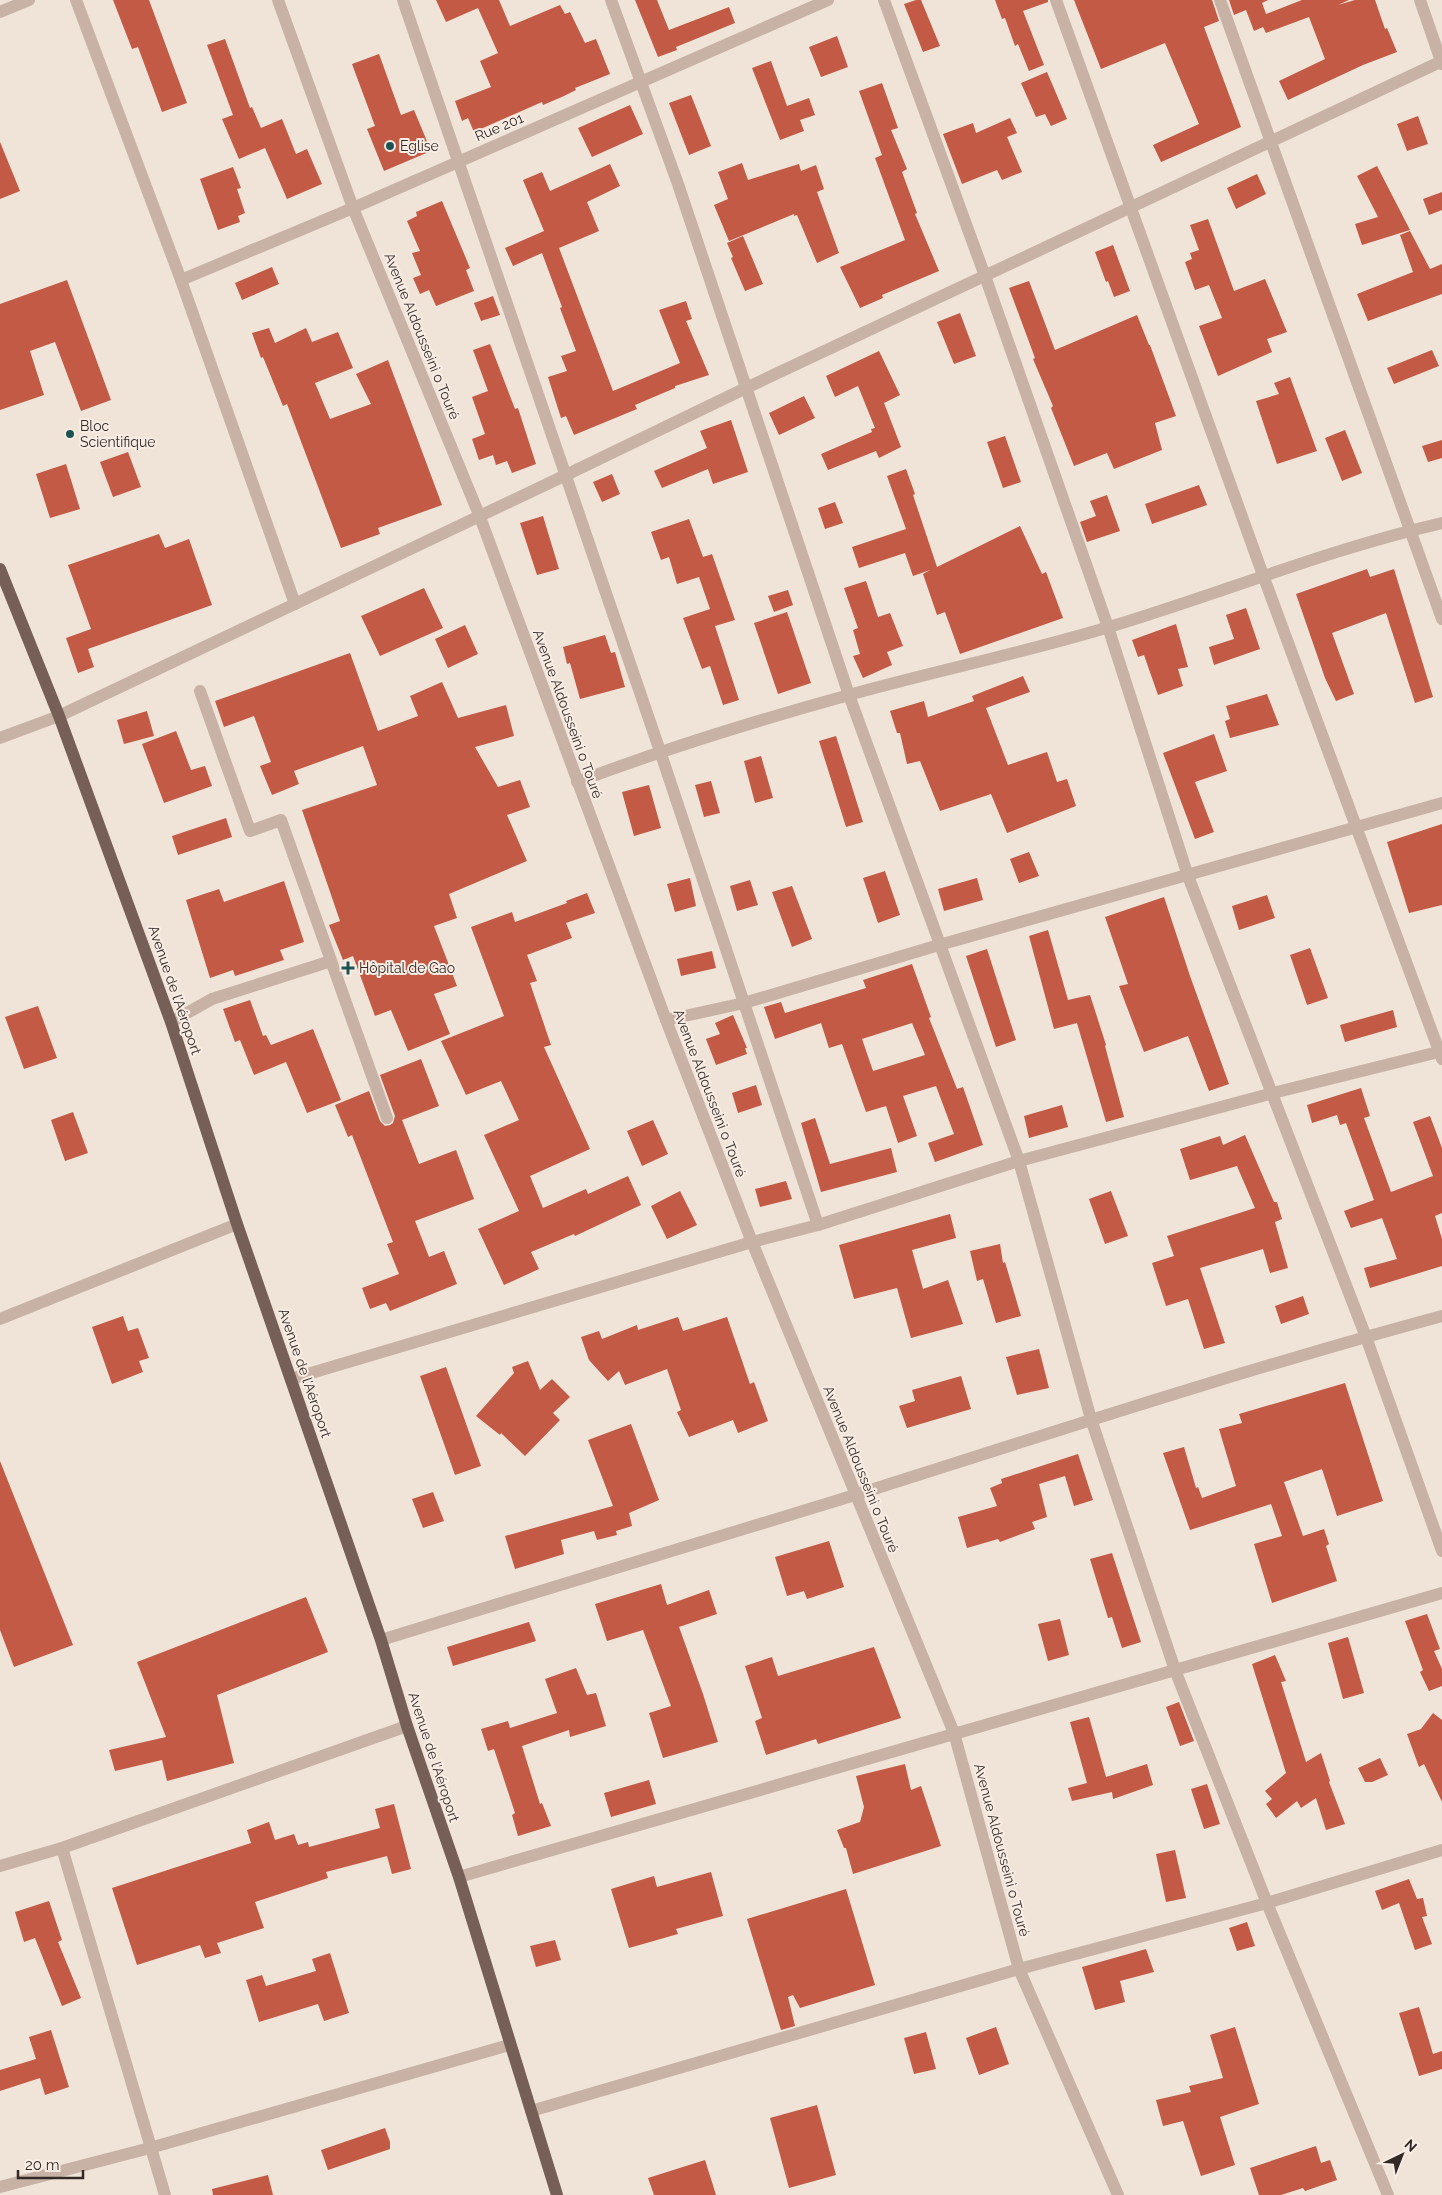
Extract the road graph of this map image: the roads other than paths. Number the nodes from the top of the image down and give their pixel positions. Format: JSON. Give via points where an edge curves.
{"nodes":[{"id":1,"x":30,"y":0,"type":"edge"},
{"id":2,"x":76,"y":0,"type":"edge"},
{"id":3,"x":278,"y":0,"type":"edge"},
{"id":4,"x":403,"y":0,"type":"edge"},
{"id":5,"x":611,"y":0,"type":"edge"},
{"id":6,"x":828,"y":0,"type":"edge"},
{"id":7,"x":884,"y":0,"type":"edge"},
{"id":8,"x":1056,"y":0,"type":"edge"},
{"id":9,"x":1220,"y":0,"type":"edge"},
{"id":10,"x":1420,"y":0,"type":"edge"},
{"id":11,"x":0,"y":12,"type":"edge"},
{"id":12,"x":1442,"y":62,"type":"edge"},
{"id":13,"x":642,"y":81,"type":"junction"},
{"id":14,"x":1272,"y":142,"type":"junction"},
{"id":15,"x":457,"y":162,"type":"junction"},
{"id":16,"x":353,"y":208,"type":"junction"},
{"id":17,"x":1132,"y":208,"type":"junction"},
{"id":18,"x":985,"y":276,"type":"junction"},
{"id":19,"x":181,"y":280,"type":"junction"},
{"id":20,"x":746,"y":388,"type":"junction"},
{"id":21,"x":566,"y":475,"type":"junction"},
{"id":22,"x":480,"y":517,"type":"junction"},
{"id":23,"x":1442,"y":523,"type":"edge"},
{"id":24,"x":1410,"y":530,"type":"junction"},
{"id":25,"x":0,"y":569,"type":"edge"},
{"id":26,"x":1263,"y":575,"type":"junction"},
{"id":27,"x":295,"y":604,"type":"junction"},
{"id":28,"x":1442,"y":619,"type":"edge"},
{"id":29,"x":1108,"y":627,"type":"junction"},
{"id":30,"x":200,"y":691,"type":"dead end"},
{"id":31,"x":849,"y":695,"type":"junction"},
{"id":32,"x":59,"y":716,"type":"junction"},
{"id":33,"x":0,"y":738,"type":"edge"},
{"id":34,"x":660,"y":751,"type":"junction"},
{"id":35,"x":577,"y":782,"type":"junction"},
{"id":36,"x":1442,"y":803,"type":"edge"},
{"id":37,"x":1358,"y":828,"type":"junction"},
{"id":38,"x":1188,"y":876,"type":"junction"},
{"id":39,"x":939,"y":945,"type":"junction"},
{"id":40,"x":331,"y":961,"type":"junction"},
{"id":41,"x":744,"y":1003,"type":"junction"},
{"id":42,"x":666,"y":1020,"type":"junction"},
{"id":43,"x":171,"y":1022,"type":"junction"},
{"id":44,"x":1441,"y":1054,"type":"edge"},
{"id":45,"x":1273,"y":1093,"type":"junction"},
{"id":46,"x":387,"y":1118,"type":"dead end"},
{"id":47,"x":1019,"y":1161,"type":"junction"},
{"id":48,"x":237,"y":1224,"type":"junction"},
{"id":49,"x":818,"y":1225,"type":"junction"},
{"id":50,"x":752,"y":1242,"type":"junction"},
{"id":51,"x":1442,"y":1316,"type":"edge"},
{"id":52,"x":0,"y":1319,"type":"edge"},
{"id":53,"x":1366,"y":1337,"type":"junction"},
{"id":54,"x":291,"y":1379,"type":"junction"},
{"id":55,"x":1091,"y":1419,"type":"junction"},
{"id":56,"x":856,"y":1495,"type":"junction"},
{"id":57,"x":1442,"y":1552,"type":"edge"},
{"id":58,"x":1442,"y":1593,"type":"edge"},
{"id":59,"x":381,"y":1640,"type":"junction"},
{"id":60,"x":1175,"y":1670,"type":"junction"},
{"id":61,"x":407,"y":1726,"type":"junction"},
{"id":62,"x":954,"y":1733,"type":"junction"},
{"id":63,"x":62,"y":1848,"type":"junction"},
{"id":64,"x":1442,"y":1850,"type":"edge"},
{"id":65,"x":0,"y":1866,"type":"edge"},
{"id":66,"x":459,"y":1877,"type":"junction"},
{"id":67,"x":1266,"y":1902,"type":"junction"},
{"id":68,"x":1020,"y":1969,"type":"junction"},
{"id":69,"x":509,"y":2045,"type":"junction"},
{"id":70,"x":531,"y":2111,"type":"junction"},
{"id":71,"x":150,"y":2148,"type":"junction"},
{"id":72,"x":0,"y":2187,"type":"edge"},
{"id":73,"x":164,"y":2195,"type":"edge"},
{"id":74,"x":558,"y":2195,"type":"edge"},
{"id":75,"x":1118,"y":2195,"type":"edge"},
{"id":76,"x":1388,"y":2195,"type":"edge"}],
"edges":[{"from":1,"to":11,"type":"street"},
{"from":2,"to":19,"type":"street"},
{"from":3,"to":16,"type":"street","name":"Avenue Aldousseini o Touré"},
{"from":4,"to":15,"type":"street"},
{"from":5,"to":13,"type":"street"},
{"from":6,"to":13,"type":"street","name":"Rue 201"},
{"from":7,"to":18,"type":"street"},
{"from":8,"to":17,"type":"street"},
{"from":9,"to":14,"type":"street"},
{"from":10,"to":12,"type":"street"},
{"from":12,"to":14,"type":"street"},
{"from":13,"to":15,"type":"street","name":"Rue 201"},
{"from":13,"to":20,"type":"street"},
{"from":14,"to":17,"type":"street"},
{"from":14,"to":24,"type":"street"},
{"from":15,"to":16,"type":"street","name":"Rue 201"},
{"from":15,"to":21,"type":"street"},
{"from":16,"to":19,"type":"street","name":"Rue 201"},
{"from":16,"to":22,"type":"street","name":"Avenue Aldousseini o Touré"},
{"from":17,"to":18,"type":"street"},
{"from":17,"to":26,"type":"street"},
{"from":18,"to":20,"type":"street"},
{"from":18,"to":29,"type":"street"},
{"from":19,"to":27,"type":"street"},
{"from":20,"to":21,"type":"street"},
{"from":20,"to":31,"type":"street"},
{"from":21,"to":22,"type":"street"},
{"from":21,"to":34,"type":"street"},
{"from":22,"to":27,"type":"street"},
{"from":22,"to":35,"type":"street","name":"Avenue Aldousseini o Touré"},
{"from":23,"to":24,"type":"street"},
{"from":24,"to":26,"type":"street"},
{"from":24,"to":28,"type":"street"},
{"from":25,"to":32,"type":"main road","name":"Avenue de l'Aéroport"},
{"from":26,"to":29,"type":"street"},
{"from":26,"to":37,"type":"street"},
{"from":27,"to":32,"type":"street"},
{"from":29,"to":31,"type":"street"},
{"from":29,"to":38,"type":"street"},
{"from":30,"to":40,"type":"street","via":[[250,831],[281,820]]},
{"from":31,"to":34,"type":"street"},
{"from":31,"to":39,"type":"street"},
{"from":32,"to":33,"type":"street"},
{"from":32,"to":43,"type":"main road","name":"Avenue de l'Aéroport"},
{"from":34,"to":35,"type":"street"},
{"from":34,"to":41,"type":"street"},
{"from":35,"to":42,"type":"street","name":"Avenue Aldousseini o Touré"},
{"from":36,"to":37,"type":"street"},
{"from":37,"to":38,"type":"street"},
{"from":37,"to":44,"type":"street"},
{"from":38,"to":39,"type":"street"},
{"from":38,"to":45,"type":"street"},
{"from":39,"to":41,"type":"street"},
{"from":39,"to":47,"type":"street"},
{"from":40,"to":43,"type":"street","via":[[212,999]]},
{"from":40,"to":46,"type":"street"},
{"from":41,"to":42,"type":"street"},
{"from":41,"to":49,"type":"street"},
{"from":42,"to":50,"type":"street","name":"Avenue Aldousseini o Touré"},
{"from":43,"to":48,"type":"main road","name":"Avenue de l'Aéroport"},
{"from":44,"to":45,"type":"street"},
{"from":45,"to":47,"type":"street"},
{"from":45,"to":53,"type":"street"},
{"from":47,"to":49,"type":"street"},
{"from":47,"to":55,"type":"street"},
{"from":48,"to":52,"type":"street"},
{"from":48,"to":54,"type":"main road","name":"Avenue de l'Aéroport"},
{"from":49,"to":50,"type":"street"},
{"from":50,"to":54,"type":"street"},
{"from":50,"to":56,"type":"street","name":"Avenue Aldousseini o Touré"},
{"from":51,"to":53,"type":"street"},
{"from":53,"to":55,"type":"street"},
{"from":53,"to":57,"type":"street"},
{"from":54,"to":59,"type":"main road","name":"Avenue de l'Aéroport"},
{"from":55,"to":56,"type":"street"},
{"from":55,"to":60,"type":"street"},
{"from":56,"to":59,"type":"street"},
{"from":56,"to":62,"type":"street","name":"Avenue Aldousseini o Touré"},
{"from":58,"to":60,"type":"street"},
{"from":59,"to":61,"type":"main road","name":"Avenue de l'Aéroport"},
{"from":60,"to":62,"type":"street"},
{"from":60,"to":67,"type":"street"},
{"from":61,"to":63,"type":"street"},
{"from":61,"to":66,"type":"main road","name":"Avenue de l'Aéroport"},
{"from":62,"to":66,"type":"street"},
{"from":62,"to":68,"type":"street","name":"Avenue Aldousseini o Touré"},
{"from":63,"to":65,"type":"street"},
{"from":63,"to":71,"type":"street"},
{"from":64,"to":67,"type":"street"},
{"from":66,"to":69,"type":"main road","name":"Avenue de l'Aéroport"},
{"from":67,"to":68,"type":"street"},
{"from":67,"to":76,"type":"street"},
{"from":68,"to":70,"type":"street"},
{"from":68,"to":75,"type":"street","name":"Avenue Aldousseini o Touré"},
{"from":69,"to":70,"type":"main road","name":"Avenue de l'Aéroport"},
{"from":69,"to":71,"type":"street"},
{"from":70,"to":74,"type":"main road","name":"Avenue de l'Aéroport"},
{"from":71,"to":72,"type":"street"},
{"from":71,"to":73,"type":"street"}]}
